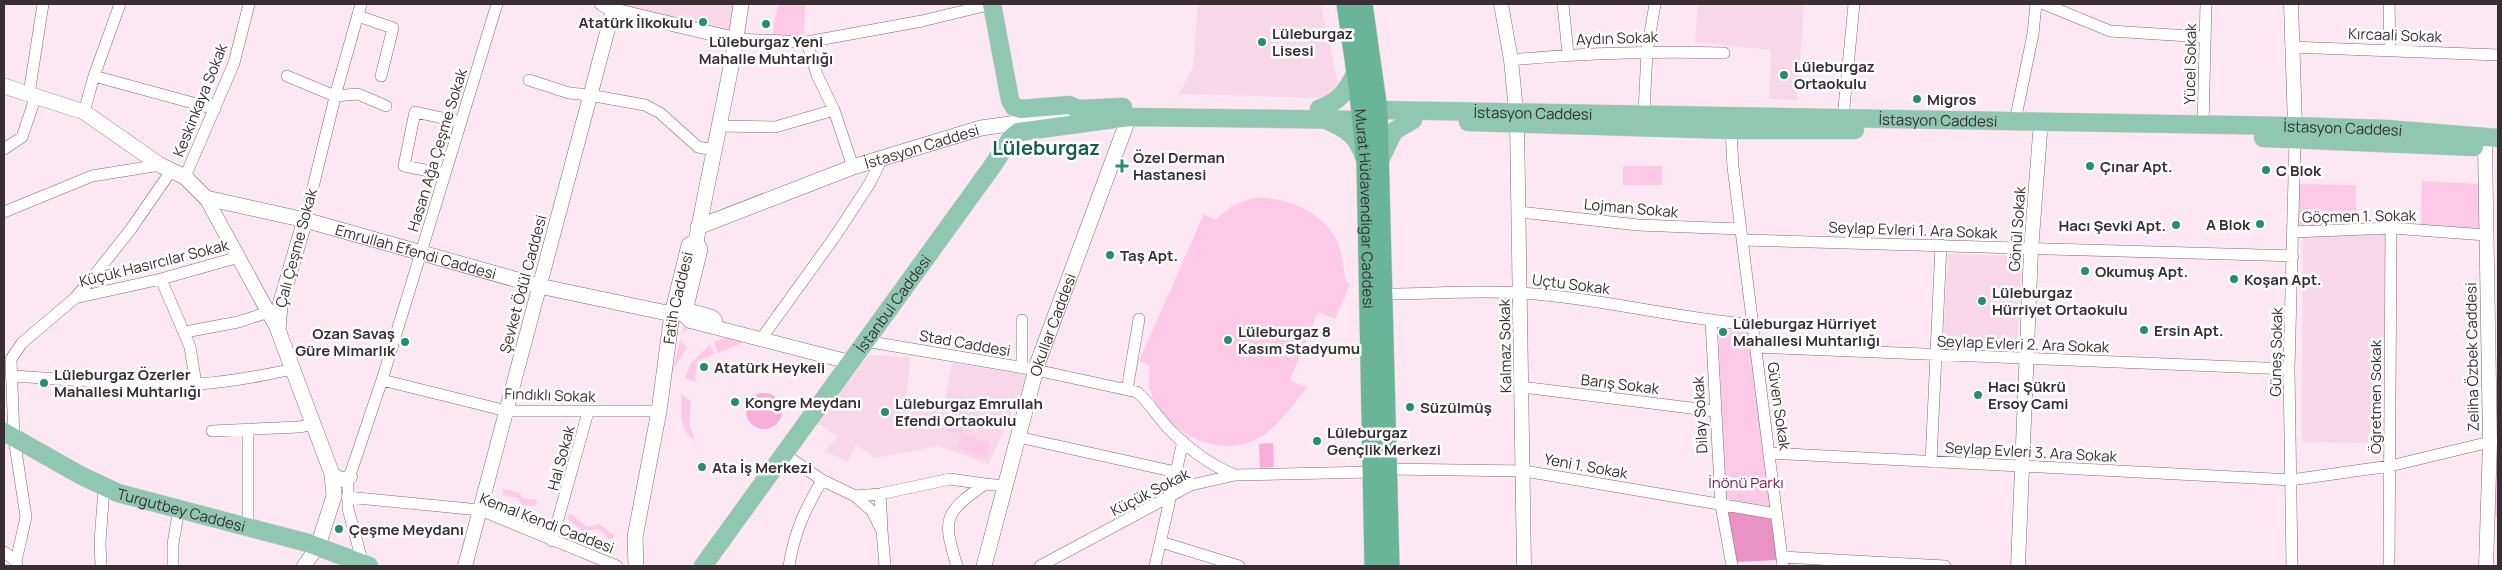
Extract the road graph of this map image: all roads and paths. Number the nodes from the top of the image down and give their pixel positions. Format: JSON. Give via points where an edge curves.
{"nodes":[{"id":1,"x":43,"y":4,"type":"edge"},
{"id":2,"x":120,"y":4,"type":"edge"},
{"id":3,"x":248,"y":4,"type":"edge"},
{"id":4,"x":361,"y":4,"type":"edge"},
{"id":5,"x":498,"y":4,"type":"edge"},
{"id":6,"x":740,"y":4,"type":"edge"},
{"id":7,"x":992,"y":4,"type":"edge"},
{"id":8,"x":1346,"y":4,"type":"edge"},
{"id":9,"x":1363,"y":4,"type":"edge"},
{"id":10,"x":1501,"y":4,"type":"edge"},
{"id":11,"x":1563,"y":4,"type":"edge"},
{"id":12,"x":1655,"y":4,"type":"edge"},
{"id":13,"x":1854,"y":4,"type":"edge"},
{"id":14,"x":2036,"y":4,"type":"edge"},
{"id":15,"x":2044,"y":4,"type":"edge"},
{"id":16,"x":2206,"y":4,"type":"edge"},
{"id":17,"x":2291,"y":4,"type":"edge"},
{"id":18,"x":2389,"y":4,"type":"edge"},
{"id":19,"x":608,"y":7,"type":"edge"},
{"id":20,"x":358,"y":16,"type":"junction"},
{"id":21,"x":2205,"y":37,"type":"junction"},
{"id":22,"x":735,"y":39,"type":"junction"},
{"id":23,"x":807,"y":42,"type":"junction"},
{"id":24,"x":2292,"y":47,"type":"junction"},
{"id":25,"x":2390,"y":49,"type":"junction"},
{"id":26,"x":1647,"y":51,"type":"junction"},
{"id":27,"x":1724,"y":53,"type":"dead end"},
{"id":28,"x":1568,"y":54,"type":"junction"},
{"id":29,"x":2498,"y":55,"type":"edge"},
{"id":30,"x":1511,"y":60,"type":"junction"},
{"id":31,"x":1356,"y":72,"type":"junction"},
{"id":32,"x":94,"y":76,"type":"junction"},
{"id":33,"x":287,"y":76,"type":"dead end"},
{"id":34,"x":381,"y":76,"type":"dead end"},
{"id":35,"x":529,"y":80,"type":"dead end"},
{"id":36,"x":1375,"y":80,"type":"junction"},
{"id":37,"x":4,"y":86,"type":"edge"},
{"id":38,"x":589,"y":94,"type":"junction"},
{"id":39,"x":32,"y":95,"type":"junction"},
{"id":40,"x":335,"y":96,"type":"junction"},
{"id":41,"x":386,"y":106,"type":"dead end"},
{"id":42,"x":215,"y":109,"type":"junction"},
{"id":43,"x":1078,"y":109,"type":"junction"},
{"id":44,"x":834,"y":110,"type":"junction"},
{"id":45,"x":84,"y":112,"type":"junction"},
{"id":46,"x":1131,"y":112,"type":"junction"},
{"id":47,"x":1322,"y":115,"type":"junction"},
{"id":48,"x":1370,"y":115,"type":"junction"},
{"id":49,"x":1412,"y":115,"type":"junction"},
{"id":50,"x":1517,"y":118,"type":"junction"},
{"id":51,"x":1644,"y":120,"type":"junction"},
{"id":52,"x":2015,"y":121,"type":"junction"},
{"id":53,"x":461,"y":122,"type":"junction"},
{"id":54,"x":1732,"y":123,"type":"junction"},
{"id":55,"x":1842,"y":124,"type":"junction"},
{"id":56,"x":719,"y":126,"type":"junction"},
{"id":57,"x":2040,"y":128,"type":"junction"},
{"id":58,"x":2203,"y":131,"type":"junction"},
{"id":59,"x":2295,"y":133,"type":"junction"},
{"id":60,"x":2494,"y":139,"type":"edge"},
{"id":61,"x":4,"y":149,"type":"edge"},
{"id":62,"x":714,"y":150,"type":"junction"},
{"id":63,"x":882,"y":158,"type":"junction"},
{"id":64,"x":1373,"y":161,"type":"junction"},
{"id":65,"x":853,"y":167,"type":"junction"},
{"id":66,"x":165,"y":168,"type":"junction"},
{"id":67,"x":445,"y":174,"type":"junction"},
{"id":68,"x":185,"y":177,"type":"junction"},
{"id":69,"x":206,"y":198,"type":"junction"},
{"id":70,"x":4,"y":212,"type":"edge"},
{"id":71,"x":1519,"y":212,"type":"junction"},
{"id":72,"x":304,"y":220,"type":"junction"},
{"id":73,"x":2391,"y":228,"type":"junction"},
{"id":74,"x":2293,"y":232,"type":"junction"},
{"id":75,"x":697,"y":234,"type":"junction"},
{"id":76,"x":1741,"y":235,"type":"junction"},
{"id":77,"x":2486,"y":235,"type":"junction"},
{"id":78,"x":1941,"y":245,"type":"junction"},
{"id":79,"x":2031,"y":250,"type":"junction"},
{"id":80,"x":421,"y":254,"type":"junction"},
{"id":81,"x":2293,"y":256,"type":"junction"},
{"id":82,"x":239,"y":257,"type":"junction"},
{"id":83,"x":161,"y":279,"type":"junction"},
{"id":84,"x":539,"y":286,"type":"junction"},
{"id":85,"x":1520,"y":293,"type":"junction"},
{"id":86,"x":1384,"y":294,"type":"junction"},
{"id":87,"x":75,"y":298,"type":"junction"},
{"id":88,"x":269,"y":312,"type":"junction"},
{"id":89,"x":678,"y":314,"type":"junction"},
{"id":90,"x":1139,"y":319,"type":"dead end"},
{"id":91,"x":1022,"y":320,"type":"dead end"},
{"id":92,"x":1711,"y":321,"type":"junction"},
{"id":93,"x":1753,"y":325,"type":"junction"},
{"id":94,"x":278,"y":330,"type":"junction"},
{"id":95,"x":185,"y":332,"type":"junction"},
{"id":96,"x":761,"y":339,"type":"junction"},
{"id":97,"x":865,"y":341,"type":"junction"},
{"id":98,"x":1756,"y":347,"type":"junction"},
{"id":99,"x":1935,"y":355,"type":"junction"},
{"id":100,"x":8,"y":357,"type":"edge"},
{"id":101,"x":2027,"y":360,"type":"junction"},
{"id":102,"x":850,"y":362,"type":"junction"},
{"id":103,"x":292,"y":369,"type":"junction"},
{"id":104,"x":1029,"y":369,"type":"junction"},
{"id":105,"x":2289,"y":369,"type":"junction"},
{"id":106,"x":2494,"y":375,"type":"edge"},
{"id":107,"x":11,"y":376,"type":"junction"},
{"id":108,"x":382,"y":380,"type":"junction"},
{"id":109,"x":196,"y":384,"type":"junction"},
{"id":110,"x":1522,"y":387,"type":"junction"},
{"id":111,"x":1127,"y":390,"type":"junction"},
{"id":112,"x":507,"y":411,"type":"junction"},
{"id":113,"x":659,"y":411,"type":"junction"},
{"id":114,"x":588,"y":412,"type":"junction"},
{"id":115,"x":1714,"y":412,"type":"junction"},
{"id":116,"x":314,"y":424,"type":"junction"},
{"id":117,"x":248,"y":429,"type":"junction"},
{"id":118,"x":212,"y":431,"type":"dead end"},
{"id":119,"x":9,"y":435,"type":"edge"},
{"id":120,"x":1018,"y":437,"type":"junction"},
{"id":121,"x":1183,"y":441,"type":"junction"},
{"id":122,"x":2490,"y":442,"type":"junction"},
{"id":123,"x":1770,"y":453,"type":"junction"},
{"id":124,"x":784,"y":454,"type":"junction"},
{"id":125,"x":1931,"y":462,"type":"junction"},
{"id":126,"x":2390,"y":466,"type":"junction"},
{"id":127,"x":2023,"y":467,"type":"junction"},
{"id":128,"x":1380,"y":471,"type":"junction"},
{"id":129,"x":1524,"y":471,"type":"junction"},
{"id":130,"x":1176,"y":472,"type":"junction"},
{"id":131,"x":332,"y":474,"type":"junction"},
{"id":132,"x":1235,"y":475,"type":"junction"},
{"id":133,"x":350,"y":477,"type":"junction"},
{"id":134,"x":822,"y":480,"type":"junction"},
{"id":135,"x":2291,"y":480,"type":"junction"},
{"id":136,"x":985,"y":484,"type":"junction"},
{"id":137,"x":1005,"y":486,"type":"junction"},
{"id":138,"x":104,"y":488,"type":"junction"},
{"id":139,"x":880,"y":494,"type":"junction"},
{"id":140,"x":347,"y":496,"type":"junction"},
{"id":141,"x":855,"y":496,"type":"junction"},
{"id":142,"x":1169,"y":498,"type":"junction"},
{"id":143,"x":1721,"y":505,"type":"junction"},
{"id":144,"x":179,"y":508,"type":"junction"},
{"id":145,"x":480,"y":510,"type":"junction"},
{"id":146,"x":1777,"y":514,"type":"junction"},
{"id":147,"x":248,"y":527,"type":"junction"},
{"id":148,"x":882,"y":531,"type":"junction"},
{"id":149,"x":552,"y":541,"type":"junction"},
{"id":150,"x":1161,"y":542,"type":"junction"},
{"id":151,"x":318,"y":546,"type":"junction"},
{"id":152,"x":4,"y":552,"type":"edge"},
{"id":153,"x":1782,"y":562,"type":"edge"},
{"id":154,"x":16,"y":564,"type":"edge"},
{"id":155,"x":365,"y":565,"type":"edge"},
{"id":156,"x":101,"y":566,"type":"edge"},
{"id":157,"x":173,"y":566,"type":"edge"},
{"id":158,"x":304,"y":566,"type":"edge"},
{"id":159,"x":465,"y":566,"type":"edge"},
{"id":160,"x":617,"y":566,"type":"edge"},
{"id":161,"x":636,"y":566,"type":"edge"},
{"id":162,"x":702,"y":566,"type":"edge"},
{"id":163,"x":789,"y":566,"type":"edge"},
{"id":164,"x":885,"y":566,"type":"edge"},
{"id":165,"x":957,"y":566,"type":"edge"},
{"id":166,"x":984,"y":566,"type":"edge"},
{"id":167,"x":1040,"y":566,"type":"edge"},
{"id":168,"x":1155,"y":566,"type":"edge"},
{"id":169,"x":1239,"y":566,"type":"edge"},
{"id":170,"x":1374,"y":566,"type":"edge"},
{"id":171,"x":1390,"y":566,"type":"edge"},
{"id":172,"x":1524,"y":566,"type":"edge"},
{"id":173,"x":1732,"y":566,"type":"edge"},
{"id":174,"x":1945,"y":566,"type":"edge"},
{"id":175,"x":2018,"y":566,"type":"edge"},
{"id":176,"x":2292,"y":566,"type":"edge"},
{"id":177,"x":2389,"y":566,"type":"edge"},
{"id":178,"x":2486,"y":566,"type":"edge"}],
"edges":[{"from":1,"to":39,"type":"street"},
{"from":2,"to":32,"type":"street"},
{"from":3,"to":42,"type":"street","name":"Keskinkaya Sokak","via":[[234,62]]},
{"from":4,"to":20,"type":"street","name":"Çalı Çeşme Sokak"},
{"from":5,"to":53,"type":"street","name":"Hasan Ağa Çeşme Sokak"},
{"from":6,"to":22,"type":"main road","name":"Fatih Caddesi"},
{"from":7,"to":23,"type":"street","via":[[922,21]]},
{"from":7,"to":43,"type":"main road","via":[[1010,100],[1014,106],[1021,109],[1072,105]]},
{"from":8,"to":31,"type":"highway","name":"Murat Hüdavendigar Caddesi"},
{"from":9,"to":36,"type":"highway","name":"Murat Hüdavendigar Caddesi"},
{"from":10,"to":30,"type":"street","name":"Kalmaz Sokak"},
{"from":11,"to":28,"type":"street"},
{"from":12,"to":26,"type":"street"},
{"from":13,"to":55,"type":"street"},
{"from":14,"to":52,"type":"street"},
{"from":15,"to":21,"type":"street","via":[[2110,31]]},
{"from":16,"to":21,"type":"street","name":"Yücel Sokak"},
{"from":17,"to":24,"type":"street"},
{"from":18,"to":25,"type":"street"},
{"from":19,"to":22,"type":"street"},
{"from":19,"to":38,"type":"street","name":"Şevket Ödül Caddesi"},
{"from":20,"to":34,"type":"street","via":[[393,28]]},
{"from":20,"to":40,"type":"street","name":"Çalı Çeşme Sokak"},
{"from":21,"to":58,"type":"street","name":"Yücel Sokak"},
{"from":22,"to":23,"type":"street"},
{"from":22,"to":56,"type":"main road","name":"Fatih Caddesi"},
{"from":23,"to":44,"type":"street","via":[[817,75]]},
{"from":24,"to":25,"type":"street","name":"Kırcaali Sokak"},
{"from":24,"to":59,"type":"street"},
{"from":25,"to":29,"type":"street","name":"Kırcaali Sokak"},
{"from":26,"to":27,"type":"street","name":"Aydın Sokak"},
{"from":26,"to":28,"type":"street","name":"Aydın Sokak"},
{"from":26,"to":51,"type":"street"},
{"from":28,"to":30,"type":"street","name":"Aydın Sokak"},
{"from":30,"to":50,"type":"street","name":"Kalmaz Sokak"},
{"from":31,"to":47,"type":"main road","via":[[1343,96]]},
{"from":31,"to":48,"type":"highway","name":"Murat Hüdavendigar Caddesi"},
{"from":32,"to":42,"type":"street"},
{"from":32,"to":45,"type":"street"},
{"from":33,"to":40,"type":"street"},
{"from":35,"to":38,"type":"street","via":[[569,93]]},
{"from":36,"to":48,"type":"highway","name":"Murat Hüdavendigar Caddesi"},
{"from":36,"to":49,"type":"main road","via":[[1384,95]]},
{"from":37,"to":39,"type":"main road"},
{"from":38,"to":62,"type":"street","via":[[652,108],[698,147]]},
{"from":38,"to":84,"type":"street","name":"Şevket Ödül Caddesi"},
{"from":39,"to":45,"type":"main road"},
{"from":39,"to":61,"type":"street","via":[[22,137]]},
{"from":40,"to":41,"type":"street","via":[[358,94]]},
{"from":40,"to":72,"type":"street","name":"Çalı Çeşme Sokak"},
{"from":42,"to":68,"type":"street","name":"Keskinkaya Sokak"},
{"from":43,"to":46,"type":"main road","name":"İstasyon Caddesi"},
{"from":43,"to":63,"type":"main road","name":"İstasyon Caddesi","via":[[1072,115],[981,128]]},
{"from":44,"to":56,"type":"street","via":[[775,127]]},
{"from":44,"to":65,"type":"street"},
{"from":45,"to":66,"type":"main road"},
{"from":46,"to":47,"type":"main road","name":"İstasyon Caddesi"},
{"from":46,"to":97,"type":"main road","name":"İstanbul Caddesi","via":[[1018,132],[1010,138]]},
{"from":46,"to":104,"type":"main road","name":"Okullar Caddesi"},
{"from":47,"to":48,"type":"main road","name":"İstasyon Caddesi"},
{"from":47,"to":64,"type":"main road","via":[[1351,133]]},
{"from":48,"to":49,"type":"main road","name":"İstasyon Caddesi"},
{"from":48,"to":64,"type":"highway","name":"Murat Hüdavendigar Caddesi"},
{"from":49,"to":50,"type":"main road","name":"İstasyon Caddesi"},
{"from":49,"to":64,"type":"main road","via":[[1394,131]]},
{"from":50,"to":51,"type":"main road","name":"İstasyon Caddesi"},
{"from":50,"to":71,"type":"street","name":"Kalmaz Sokak"},
{"from":51,"to":54,"type":"main road","name":"İstasyon Caddesi"},
{"from":52,"to":55,"type":"main road","name":"İstasyon Caddesi"},
{"from":52,"to":57,"type":"main road","name":"İstasyon Caddesi"},
{"from":53,"to":67,"type":"street","name":"Hasan Ağa Çeşme Sokak"},
{"from":53,"to":67,"type":"street","via":[[416,112],[404,166]]},
{"from":54,"to":55,"type":"main road","name":"İstasyon Caddesi"},
{"from":54,"to":76,"type":"street","name":"Güven Sokak","via":[[1733,167]]},
{"from":55,"to":57,"type":"main road","name":"İstasyon Caddesi"},
{"from":56,"to":62,"type":"main road","name":"Fatih Caddesi"},
{"from":57,"to":58,"type":"main road","name":"İstasyon Caddesi"},
{"from":57,"to":79,"type":"street","name":"Gönül Sokak"},
{"from":58,"to":59,"type":"main road","name":"İstasyon Caddesi"},
{"from":59,"to":60,"type":"main road","name":"İstasyon Caddesi","via":[[2397,130]]},
{"from":59,"to":74,"type":"street","name":"Güneş Sokak"},
{"from":60,"to":77,"type":"street","name":"Zeliha Özbek Caddesi"},
{"from":62,"to":75,"type":"main road","name":"Fatih Caddesi"},
{"from":63,"to":65,"type":"main road","name":"İstasyon Caddesi"},
{"from":63,"to":96,"type":"street","via":[[870,183],[836,235]]},
{"from":64,"to":86,"type":"highway","name":"Murat Hüdavendigar Caddesi"},
{"from":64,"to":128,"type":"highway","name":"Murat Hüdavendigar Caddesi"},
{"from":65,"to":75,"type":"main road","name":"İstasyon Caddesi"},
{"from":66,"to":68,"type":"main road"},
{"from":66,"to":70,"type":"street","via":[[92,176]]},
{"from":66,"to":87,"type":"street","via":[[132,229]]},
{"from":67,"to":80,"type":"street","name":"Hasan Ağa Çeşme Sokak"},
{"from":68,"to":69,"type":"main road"},
{"from":69,"to":72,"type":"main road","name":"Emrullah Efendi Caddesi"},
{"from":69,"to":82,"type":"street"},
{"from":71,"to":76,"type":"street","name":"Lojman Sokak"},
{"from":71,"to":85,"type":"street","name":"Kalmaz Sokak"},
{"from":72,"to":80,"type":"main road","name":"Emrullah Efendi Caddesi"},
{"from":72,"to":94,"type":"main road","name":"Çalı Çeşme Sokak","via":[[280,305]]},
{"from":73,"to":74,"type":"street","name":"Göçmen 1. Sokak"},
{"from":73,"to":77,"type":"street","name":"Göçmen 1. Sokak"},
{"from":73,"to":126,"type":"street","name":"Öğretmen Sokak"},
{"from":74,"to":81,"type":"street","name":"Güneş Sokak"},
{"from":75,"to":89,"type":"main road","name":"Fatih Caddesi","via":[[690,245]]},
{"from":76,"to":78,"type":"street","name":"Seylap Evleri 1. Ara Sokak"},
{"from":76,"to":93,"type":"street","name":"Güven Sokak"},
{"from":77,"to":106,"type":"street","name":"Zeliha Özbek Caddesi"},
{"from":78,"to":79,"type":"street","name":"Seylap Evleri 1. Ara Sokak"},
{"from":78,"to":99,"type":"street"},
{"from":79,"to":81,"type":"street","name":"Seylap Evleri 1. Ara Sokak"},
{"from":79,"to":101,"type":"street","name":"Gönül Sokak"},
{"from":80,"to":84,"type":"main road","name":"Emrullah Efendi Caddesi"},
{"from":80,"to":108,"type":"street","name":"Hasan Ağa Çeşme Sokak"},
{"from":81,"to":105,"type":"street","name":"Güneş Sokak"},
{"from":82,"to":83,"type":"street","name":"Küçük Hasırcılar Sokak"},
{"from":82,"to":88,"type":"street"},
{"from":83,"to":87,"type":"street","name":"Küçük Hasırcılar Sokak"},
{"from":83,"to":95,"type":"street"},
{"from":84,"to":89,"type":"main road","name":"Emrullah Efendi Caddesi"},
{"from":84,"to":112,"type":"street","name":"Şevket Ödül Caddesi"},
{"from":85,"to":86,"type":"street","name":"Uçtu Sokak"},
{"from":85,"to":92,"type":"street","name":"Uçtu Sokak","via":[[1606,303]]},
{"from":85,"to":110,"type":"street","name":"Kalmaz Sokak"},
{"from":86,"to":128,"type":"highway","name":"Murat Hüdavendigar Caddesi"},
{"from":87,"to":100,"type":"street"},
{"from":88,"to":94,"type":"street"},
{"from":88,"to":95,"type":"street","via":[[238,322]]},
{"from":89,"to":96,"type":"street","name":"Emrullah Efendi Caddesi","via":[[690,321]]},
{"from":89,"to":113,"type":"main road","name":"Fatih Caddesi"},
{"from":90,"to":111,"type":"street"},
{"from":91,"to":104,"type":"street"},
{"from":92,"to":93,"type":"street","name":"Uçtu Sokak"},
{"from":92,"to":115,"type":"street","name":"Dilay Sokak"},
{"from":93,"to":98,"type":"street","name":"Güven Sokak"},
{"from":94,"to":103,"type":"main road","name":"Çalı Çeşme Sokak"},
{"from":95,"to":109,"type":"street","via":[[195,367]]},
{"from":96,"to":102,"type":"street","name":"Emrullah Efendi Caddesi"},
{"from":97,"to":102,"type":"main road","name":"İstanbul Caddesi"},
{"from":97,"to":104,"type":"street","name":"Stad Caddesi"},
{"from":98,"to":99,"type":"street","name":"Seylap Evleri 2. Ara Sokak"},
{"from":98,"to":123,"type":"street","name":"Güven Sokak"},
{"from":99,"to":101,"type":"street","name":"Seylap Evleri 2. Ara Sokak"},
{"from":99,"to":125,"type":"street"},
{"from":100,"to":107,"type":"street"},
{"from":101,"to":105,"type":"street","name":"Seylap Evleri 2. Ara Sokak"},
{"from":101,"to":127,"type":"street","name":"Gönül Sokak"},
{"from":102,"to":124,"type":"main road","name":"İstanbul Caddesi"},
{"from":103,"to":109,"type":"street","via":[[238,380]]},
{"from":103,"to":116,"type":"main road","name":"Çalı Çeşme Sokak"},
{"from":104,"to":111,"type":"street","name":"Stad Caddesi"},
{"from":104,"to":120,"type":"main road","name":"Okullar Caddesi"},
{"from":105,"to":135,"type":"street","name":"Güneş Sokak"},
{"from":106,"to":122,"type":"street","name":"Zeliha Özbek Caddesi"},
{"from":107,"to":109,"type":"street","via":[[84,383]]},
{"from":107,"to":119,"type":"street"},
{"from":108,"to":112,"type":"street","name":"Fındıklı Sokak"},
{"from":108,"to":133,"type":"street","name":"Hasan Ağa Çeşme Sokak"},
{"from":110,"to":115,"type":"street","name":"Barış Sokak"},
{"from":110,"to":129,"type":"street","name":"Kalmaz Sokak"},
{"from":111,"to":121,"type":"street","name":"Stad Caddesi","via":[[1137,392],[1145,399]]},
{"from":112,"to":114,"type":"street","name":"Fındıklı Sokak"},
{"from":112,"to":145,"type":"street","name":"Şevket Ödül Caddesi"},
{"from":113,"to":114,"type":"street","name":"Fındıklı Sokak"},
{"from":113,"to":161,"type":"main road","name":"Fatih Caddesi","via":[[635,537]]},
{"from":114,"to":149,"type":"street","name":"Hal Sokak"},
{"from":115,"to":143,"type":"street","name":"Dilay Sokak"},
{"from":116,"to":117,"type":"street"},
{"from":116,"to":131,"type":"main road","name":"Çalı Çeşme Sokak"},
{"from":117,"to":118,"type":"street"},
{"from":117,"to":147,"type":"street"},
{"from":119,"to":138,"type":"main road","name":"Turgutbey Caddesi"},
{"from":119,"to":154,"type":"street","via":[[26,517]]},
{"from":120,"to":130,"type":"street"},
{"from":120,"to":137,"type":"main road","name":"Okullar Caddesi"},
{"from":121,"to":130,"type":"street"},
{"from":121,"to":132,"type":"street","name":"Stad Caddesi","via":[[1219,469]]},
{"from":122,"to":126,"type":"street","name":"Seylap Evleri 3. Ara Sokak"},
{"from":122,"to":178,"type":"street","name":"Zeliha Özbek Caddesi"},
{"from":123,"to":125,"type":"street","name":"Seylap Evleri 3. Ara Sokak"},
{"from":123,"to":146,"type":"street","name":"Güven Sokak"},
{"from":124,"to":134,"type":"street"},
{"from":124,"to":162,"type":"main road","name":"İstanbul Caddesi"},
{"from":125,"to":127,"type":"street","name":"Seylap Evleri 3. Ara Sokak"},
{"from":126,"to":135,"type":"street","name":"Seylap Evleri 3. Ara Sokak"},
{"from":126,"to":177,"type":"street","name":"Öğretmen Sokak"},
{"from":127,"to":135,"type":"street","name":"Seylap Evleri 3. Ara Sokak"},
{"from":127,"to":175,"type":"street","name":"Gönül Sokak"},
{"from":128,"to":129,"type":"street","name":"Yeni 1. Sokak"},
{"from":128,"to":132,"type":"street","name":"Küçük Sokak"},
{"from":128,"to":170,"type":"highway","name":"Murat Hüdavendigar Caddesi"},
{"from":128,"to":171,"type":"highway","name":"Murat Hüdavendigar Caddesi"},
{"from":129,"to":143,"type":"street","name":"Yeni 1. Sokak"},
{"from":129,"to":172,"type":"street","name":"Kalmaz Sokak"},
{"from":130,"to":142,"type":"street"},
{"from":131,"to":133,"type":"street","via":[[342,480]]},
{"from":131,"to":151,"type":"main road","name":"Çalı Çeşme Sokak","via":[[334,496]]},
{"from":132,"to":142,"type":"street","name":"Küçük Sokak","via":[[1191,485]]},
{"from":133,"to":140,"type":"street","name":"Hasan Ağa Çeşme Sokak"},
{"from":134,"to":141,"type":"street"},
{"from":134,"to":163,"type":"street","via":[[801,517]]},
{"from":135,"to":176,"type":"street","name":"Güneş Sokak"},
{"from":136,"to":137,"type":"street"},
{"from":136,"to":139,"type":"street","via":[[950,479]]},
{"from":136,"to":165,"type":"street","via":[[959,502],[950,515],[947,530]]},
{"from":137,"to":166,"type":"main road","name":"Okullar Caddesi"},
{"from":138,"to":144,"type":"main road","name":"Turgutbey Caddesi"},
{"from":138,"to":156,"type":"street"},
{"from":139,"to":141,"type":"street"},
{"from":139,"to":148,"type":"street"},
{"from":140,"to":145,"type":"street","name":"Kemal Kendi Caddesi"},
{"from":140,"to":155,"type":"street"},
{"from":141,"to":148,"type":"street","via":[[872,511]]},
{"from":142,"to":150,"type":"street"},
{"from":142,"to":167,"type":"street","name":"Küçük Sokak"},
{"from":143,"to":146,"type":"street","name":"Yeni 1. Sokak"},
{"from":143,"to":173,"type":"street","name":"Dilay Sokak"},
{"from":144,"to":147,"type":"main road","name":"Turgutbey Caddesi"},
{"from":144,"to":157,"type":"street","via":[[172,544]]},
{"from":145,"to":149,"type":"street","name":"Kemal Kendi Caddesi"},
{"from":145,"to":159,"type":"street","name":"Şevket Ödül Caddesi"},
{"from":146,"to":153,"type":"street","name":"Güven Sokak"},
{"from":147,"to":151,"type":"main road","name":"Turgutbey Caddesi"},
{"from":148,"to":164,"type":"street"},
{"from":149,"to":160,"type":"street","name":"Kemal Kendi Caddesi"},
{"from":150,"to":168,"type":"street"},
{"from":150,"to":169,"type":"street"},
{"from":151,"to":155,"type":"main road","name":"Turgutbey Caddesi"},
{"from":151,"to":158,"type":"street"},
{"from":152,"to":154,"type":"street"},
{"from":153,"to":174,"type":"street"}]}
